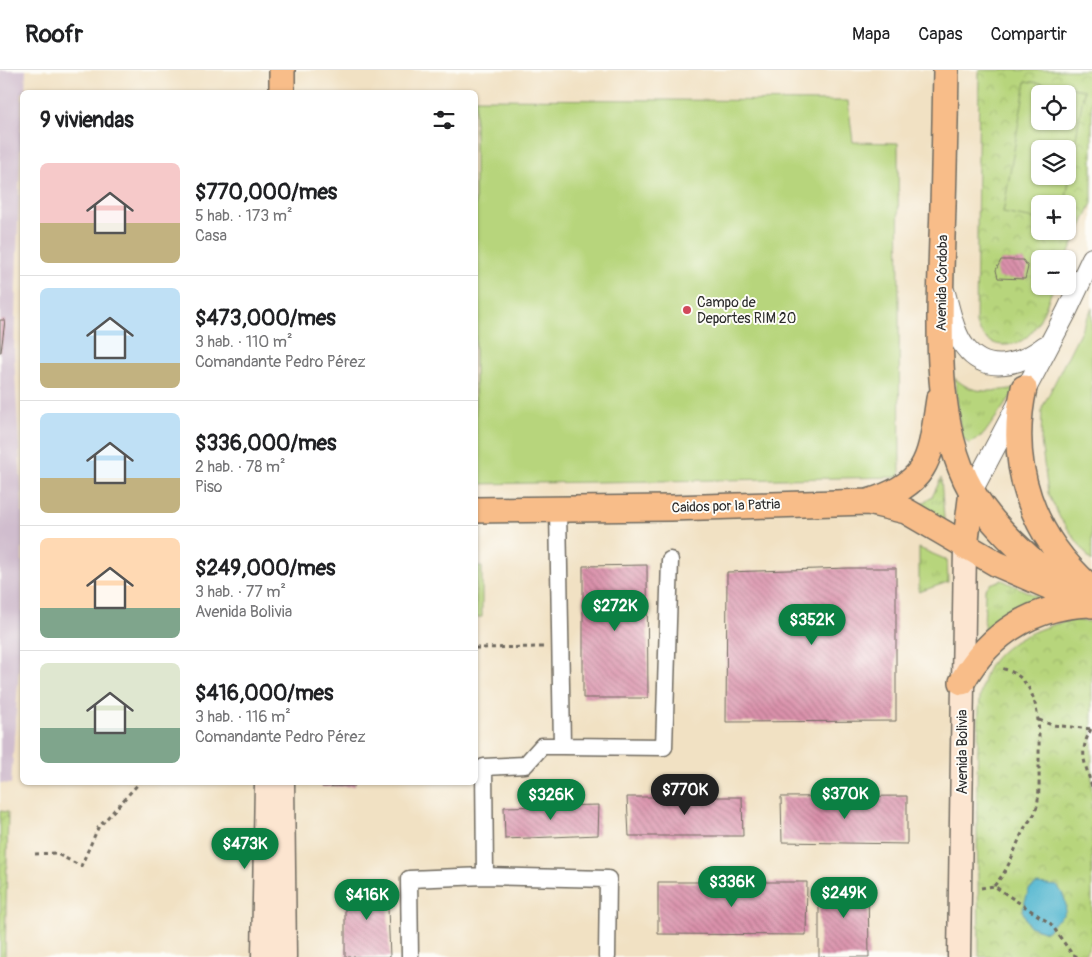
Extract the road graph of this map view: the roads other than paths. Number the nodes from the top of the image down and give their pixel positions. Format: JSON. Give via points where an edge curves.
{"nodes":[{"id":1,"x":282,"y":70,"type":"edge"},
{"id":2,"x":946,"y":70,"type":"edge"},
{"id":3,"x":282,"y":90,"type":"edge"},
{"id":4,"x":1092,"y":258,"type":"edge"},
{"id":5,"x":941,"y":282,"type":"junction"},
{"id":6,"x":1066,"y":313,"type":"junction"},
{"id":7,"x":942,"y":380,"type":"junction"},
{"id":8,"x":1024,"y":388,"type":"junction"},
{"id":9,"x":972,"y":491,"type":"junction"},
{"id":10,"x":868,"y":502,"type":"junction"},
{"id":11,"x":558,"y":509,"type":"junction"},
{"id":12,"x":478,"y":510,"type":"edge"},
{"id":13,"x":966,"y":547,"type":"junction"},
{"id":14,"x":670,"y":560,"type":"dead end"},
{"id":15,"x":1086,"y":598,"type":"edge"},
{"id":16,"x":962,"y":682,"type":"junction"},
{"id":17,"x":562,"y":746,"type":"junction"},
{"id":18,"x":266,"y":785,"type":"edge"},
{"id":19,"x":283,"y":785,"type":"edge"},
{"id":20,"x":485,"y":876,"type":"junction"},
{"id":21,"x":263,"y":957,"type":"edge"},
{"id":22,"x":285,"y":957,"type":"edge"},
{"id":23,"x":410,"y":957,"type":"edge"},
{"id":24,"x":606,"y":957,"type":"edge"},
{"id":25,"x":960,"y":957,"type":"edge"}],
"edges":[{"from":1,"to":3,"type":"main road"},
{"from":2,"to":5,"type":"main road","name":"Avenida Córdoba"},
{"from":4,"to":6,"type":"street"},
{"from":5,"to":6,"type":"street","via":[[965,347],[983,361],[997,365],[1013,364],[1035,354],[1047,344]]},
{"from":5,"to":7,"type":"main road","name":"Avenida Córdoba"},
{"from":6,"to":8,"type":"street"},
{"from":7,"to":9,"type":"main road","name":"Avenida Córdoba","via":[[956,458]]},
{"from":7,"to":10,"type":"main road","via":[[932,447],[922,468],[914,480],[899,491]]},
{"from":8,"to":9,"type":"street"},
{"from":8,"to":15,"type":"main road","via":[[1018,438],[1019,460],[1027,494],[1034,513]]},
{"from":9,"to":13,"type":"main road"},
{"from":9,"to":15,"type":"main road","name":"Avenida Córdoba","via":[[1010,540]]},
{"from":10,"to":11,"type":"main road","name":"Caidos por la Patria"},
{"from":10,"to":13,"type":"main road","name":"Caidos por la Patria","via":[[906,511]]},
{"from":11,"to":12,"type":"main road","name":"Caidos por la Patria"},
{"from":11,"to":17,"type":"street"},
{"from":13,"to":15,"type":"main road","name":"Caidos por la Patria","via":[[997,564]]},
{"from":13,"to":16,"type":"main road","name":"Avenida Bolivia"},
{"from":14,"to":17,"type":"street","via":[[664,746]]},
{"from":15,"to":16,"type":"main road","via":[[1006,629],[976,658]]},
{"from":16,"to":25,"type":"main road","name":"Avenida Bolivia"},
{"from":17,"to":20,"type":"street","via":[[542,746],[525,765],[484,766]]},
{"from":18,"to":21,"type":"main road"},
{"from":19,"to":22,"type":"main road"},
{"from":20,"to":23,"type":"street","via":[[409,879]]},
{"from":20,"to":24,"type":"street","via":[[608,878]]}]}
